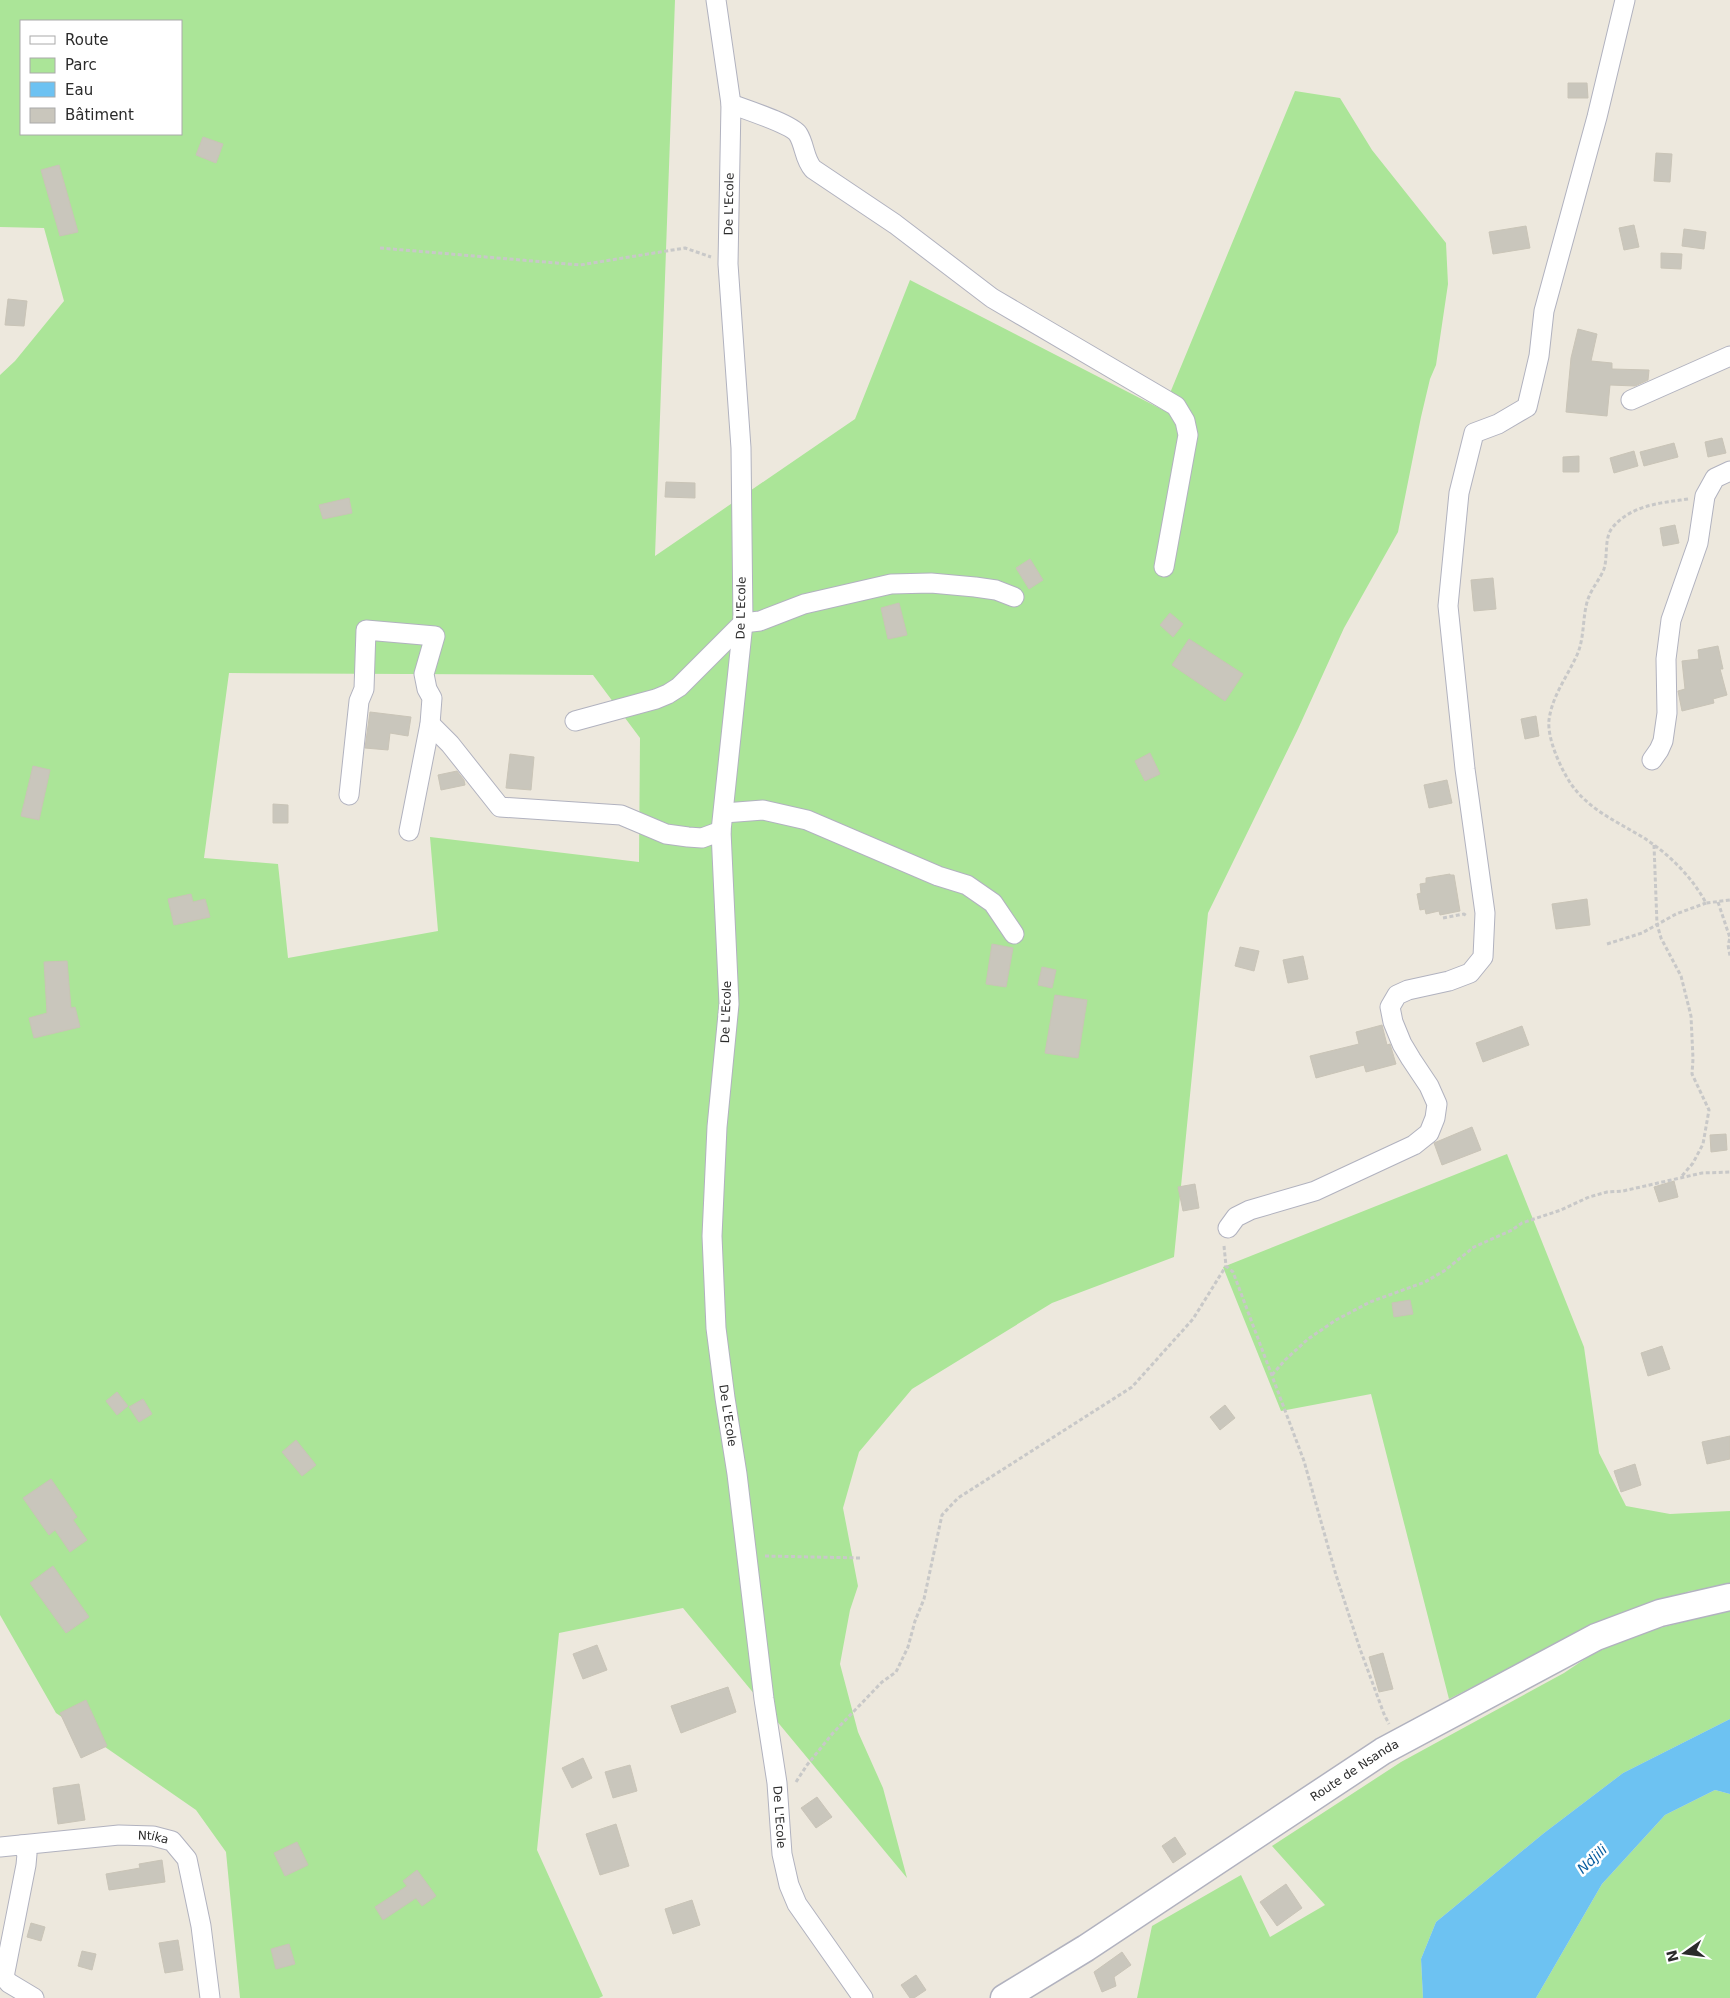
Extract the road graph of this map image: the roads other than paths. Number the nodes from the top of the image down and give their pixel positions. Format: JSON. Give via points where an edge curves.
{"nodes":[{"id":1,"x":716,"y":0,"type":"edge"},
{"id":2,"x":1625,"y":0,"type":"edge"},
{"id":3,"x":731,"y":104,"type":"junction"},
{"id":4,"x":1730,"y":356,"type":"edge"},
{"id":5,"x":1631,"y":400,"type":"dead end"},
{"id":6,"x":1730,"y":471,"type":"edge"},
{"id":7,"x":1164,"y":567,"type":"dead end"},
{"id":8,"x":1014,"y":597,"type":"dead end"},
{"id":9,"x":743,"y":623,"type":"junction"},
{"id":10,"x":575,"y":721,"type":"dead end"},
{"id":11,"x":430,"y":724,"type":"junction"},
{"id":12,"x":1652,"y":760,"type":"dead end"},
{"id":13,"x":349,"y":795,"type":"dead end"},
{"id":14,"x":723,"y":822,"type":"junction"},
{"id":15,"x":409,"y":831,"type":"dead end"},
{"id":16,"x":1014,"y":934,"type":"dead end"},
{"id":17,"x":1228,"y":1228,"type":"road end"},
{"id":18,"x":1730,"y":1597,"type":"edge"},
{"id":19,"x":22,"y":1845,"type":"junction"},
{"id":20,"x":0,"y":1847,"type":"edge"},
{"id":21,"x":34,"y":1998,"type":"edge"},
{"id":22,"x":210,"y":1998,"type":"edge"},
{"id":23,"x":863,"y":1998,"type":"edge"},
{"id":24,"x":1004,"y":1998,"type":"edge"}],
"edges":[{"from":1,"to":3,"type":"street","name":"De L'Ecole"},
{"from":2,"to":17,"type":"street","via":[[1597,118],[1544,311],[1539,356],[1527,407],[1474,433],[1459,493],[1448,606],[1465,769],[1485,913],[1483,957],[1470,973],[1408,990],[1397,995],[1390,1007],[1402,1044],[1437,1104],[1435,1118],[1429,1133],[1414,1145],[1315,1190],[1250,1210],[1236,1217]]},
{"from":3,"to":7,"type":"street","via":[[792,128],[800,138],[813,169],[895,224],[992,298],[1176,406],[1185,421],[1188,435]]},
{"from":3,"to":9,"type":"street","name":"De L'Ecole","via":[[728,264],[741,448]]},
{"from":4,"to":5,"type":"street"},
{"from":6,"to":12,"type":"street","via":[[1709,485],[1698,543],[1671,620],[1666,659],[1667,713],[1663,740]]},
{"from":8,"to":9,"type":"street","via":[[975,587],[892,584],[804,604],[760,621]]},
{"from":9,"to":10,"type":"street","via":[[668,694]]},
{"from":9,"to":14,"type":"street","name":"De L'Ecole"},
{"from":11,"to":13,"type":"street","via":[[432,698],[424,674],[435,636],[366,630],[364,689],[359,701]]},
{"from":11,"to":14,"type":"street","via":[[500,807],[621,816],[666,834],[702,838]]},
{"from":11,"to":15,"type":"street"},
{"from":14,"to":16,"type":"street","via":[[763,810],[807,820],[938,876],[967,885],[993,903]]},
{"from":14,"to":23,"type":"street","name":"De L'Ecole","via":[[729,1004],[717,1126],[712,1236],[716,1328],[780,1808],[782,1854],[797,1904]]},
{"from":18,"to":24,"type":"street","name":"Route de Nsanda","via":[[1660,1613],[1596,1637],[1398,1743],[1086,1948]]},
{"from":19,"to":20,"type":"street","name":"Ntika"},
{"from":19,"to":21,"type":"street","via":[[27,1854],[26,1865],[4,1977]]},
{"from":19,"to":22,"type":"street","name":"Ntika","via":[[118,1835],[152,1836],[172,1841],[187,1859],[201,1926]]}]}
